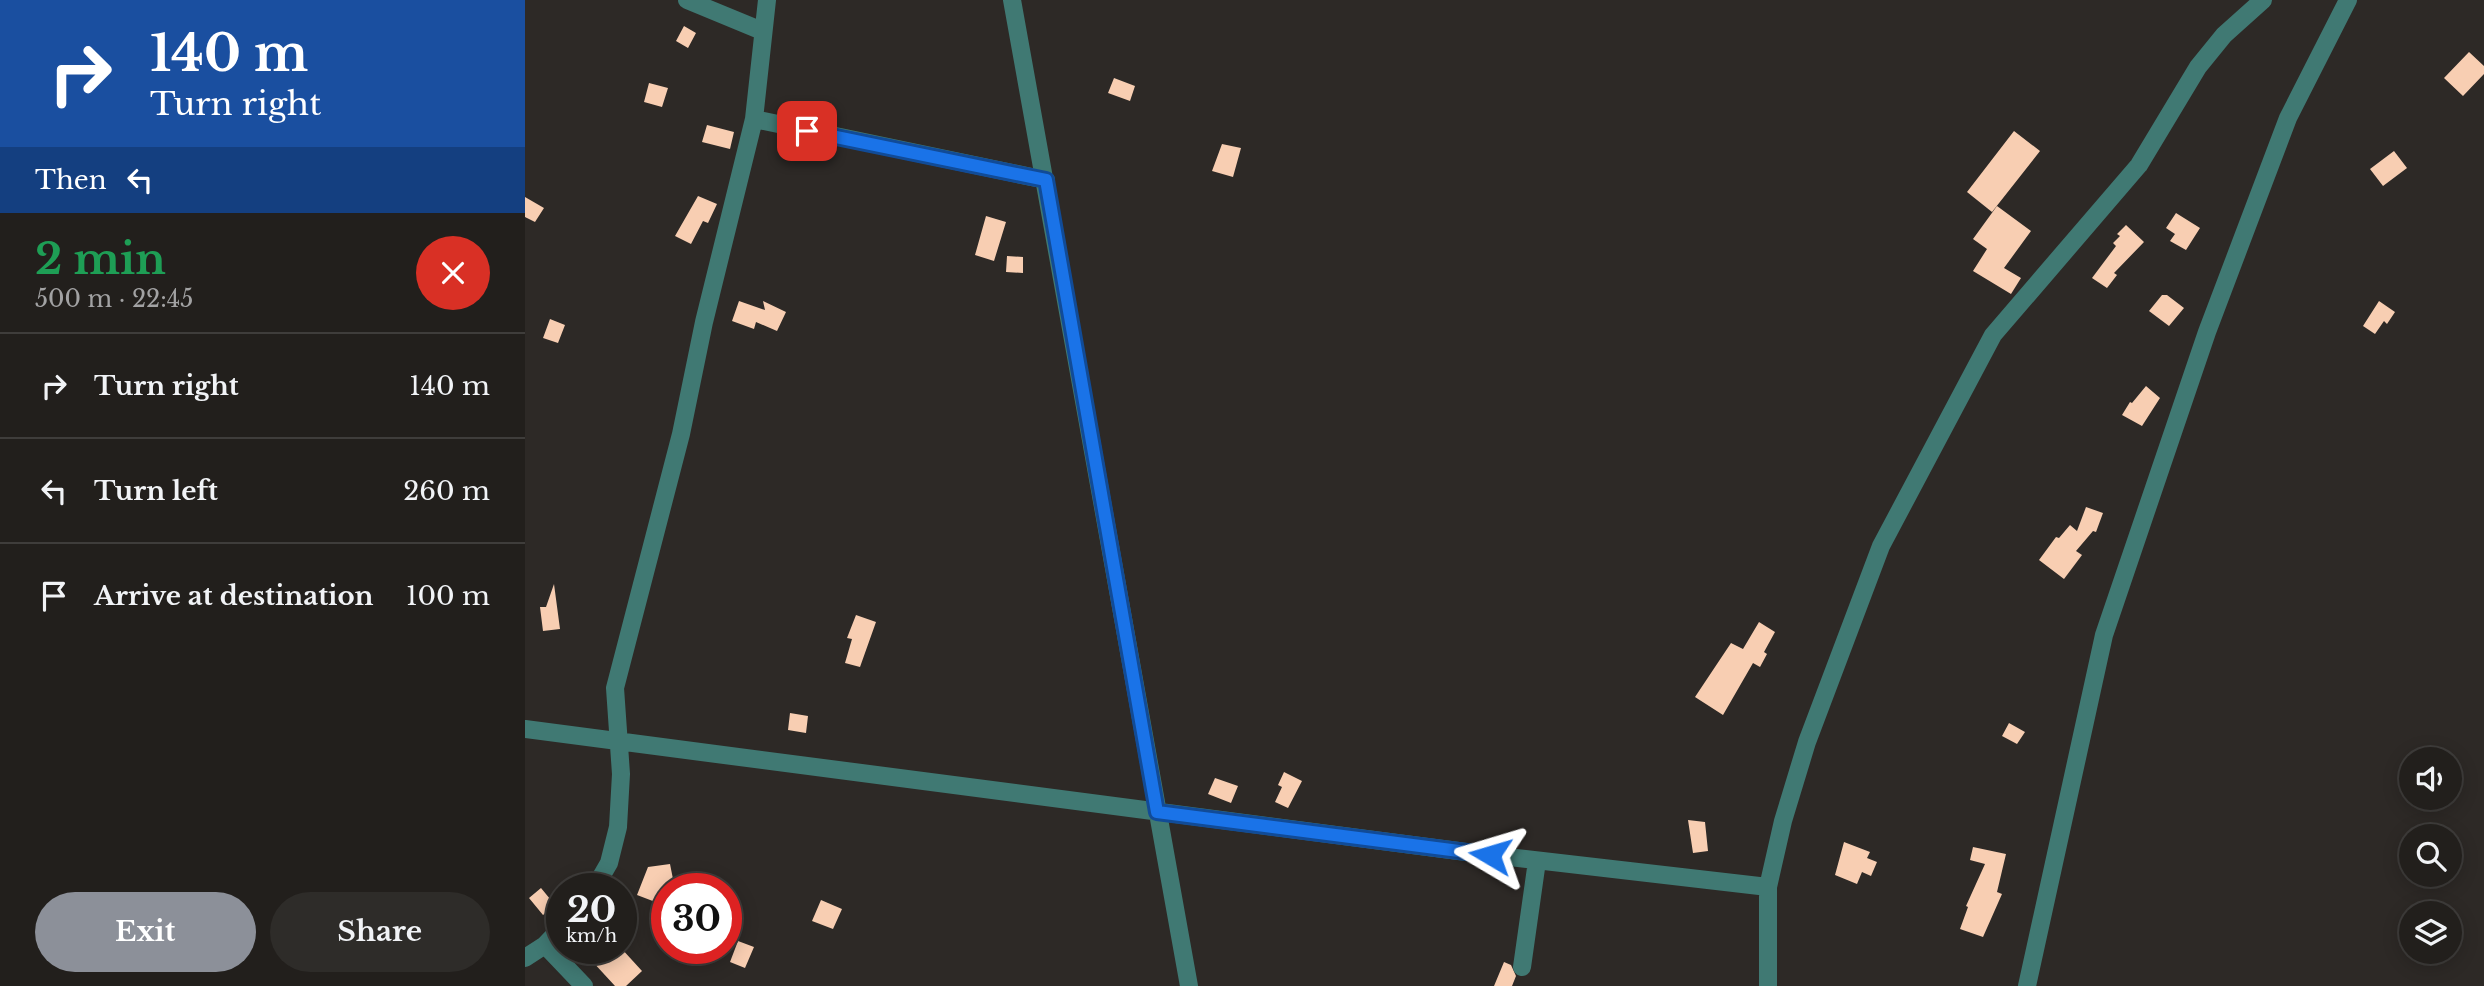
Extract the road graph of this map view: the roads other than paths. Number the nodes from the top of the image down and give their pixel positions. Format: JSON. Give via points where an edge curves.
{"nodes":[{"id":1,"x":687,"y":0,"type":"edge"},
{"id":2,"x":767,"y":0,"type":"edge"},
{"id":3,"x":1012,"y":0,"type":"edge"},
{"id":4,"x":2263,"y":0,"type":"edge"},
{"id":5,"x":2348,"y":0,"type":"edge"},
{"id":6,"x":762,"y":31,"type":"junction"},
{"id":7,"x":754,"y":120,"type":"junction"},
{"id":8,"x":1046,"y":180,"type":"junction"},
{"id":9,"x":525,"y":729,"type":"edge"},
{"id":10,"x":620,"y":740,"type":"junction"},
{"id":11,"x":1157,"y":812,"type":"junction"},
{"id":12,"x":1537,"y":860,"type":"junction"},
{"id":13,"x":603,"y":873,"type":"edge"},
{"id":14,"x":1768,"y":887,"type":"junction"},
{"id":15,"x":545,"y":944,"type":"joint"},
{"id":16,"x":525,"y":958,"type":"edge"},
{"id":17,"x":1522,"y":967,"type":"dead end"},
{"id":18,"x":584,"y":986,"type":"edge"},
{"id":19,"x":1189,"y":986,"type":"edge"},
{"id":20,"x":1768,"y":986,"type":"edge"},
{"id":21,"x":2027,"y":986,"type":"edge"}],
"edges":[{"from":1,"to":6,"type":"street"},
{"from":2,"to":6,"type":"street"},
{"from":3,"to":8,"type":"street"},
{"from":4,"to":14,"type":"street","via":[[2206,56],[2139,165],[1986,346],[1881,546],[1807,742]]},
{"from":5,"to":21,"type":"street","via":[[2284,130],[2207,332],[2104,635]]},
{"from":6,"to":7,"type":"street"},
{"from":7,"to":8,"type":"street"},
{"from":7,"to":10,"type":"street","via":[[615,688]]},
{"from":8,"to":11,"type":"street"},
{"from":9,"to":10,"type":"street"},
{"from":10,"to":11,"type":"street"},
{"from":10,"to":13,"type":"street","via":[[618,827]]},
{"from":11,"to":12,"type":"street"},
{"from":11,"to":19,"type":"street"},
{"from":12,"to":14,"type":"street"},
{"from":12,"to":17,"type":"street"},
{"from":14,"to":20,"type":"street"},
{"from":15,"to":16,"type":"street"},
{"from":15,"to":18,"type":"street"}]}
